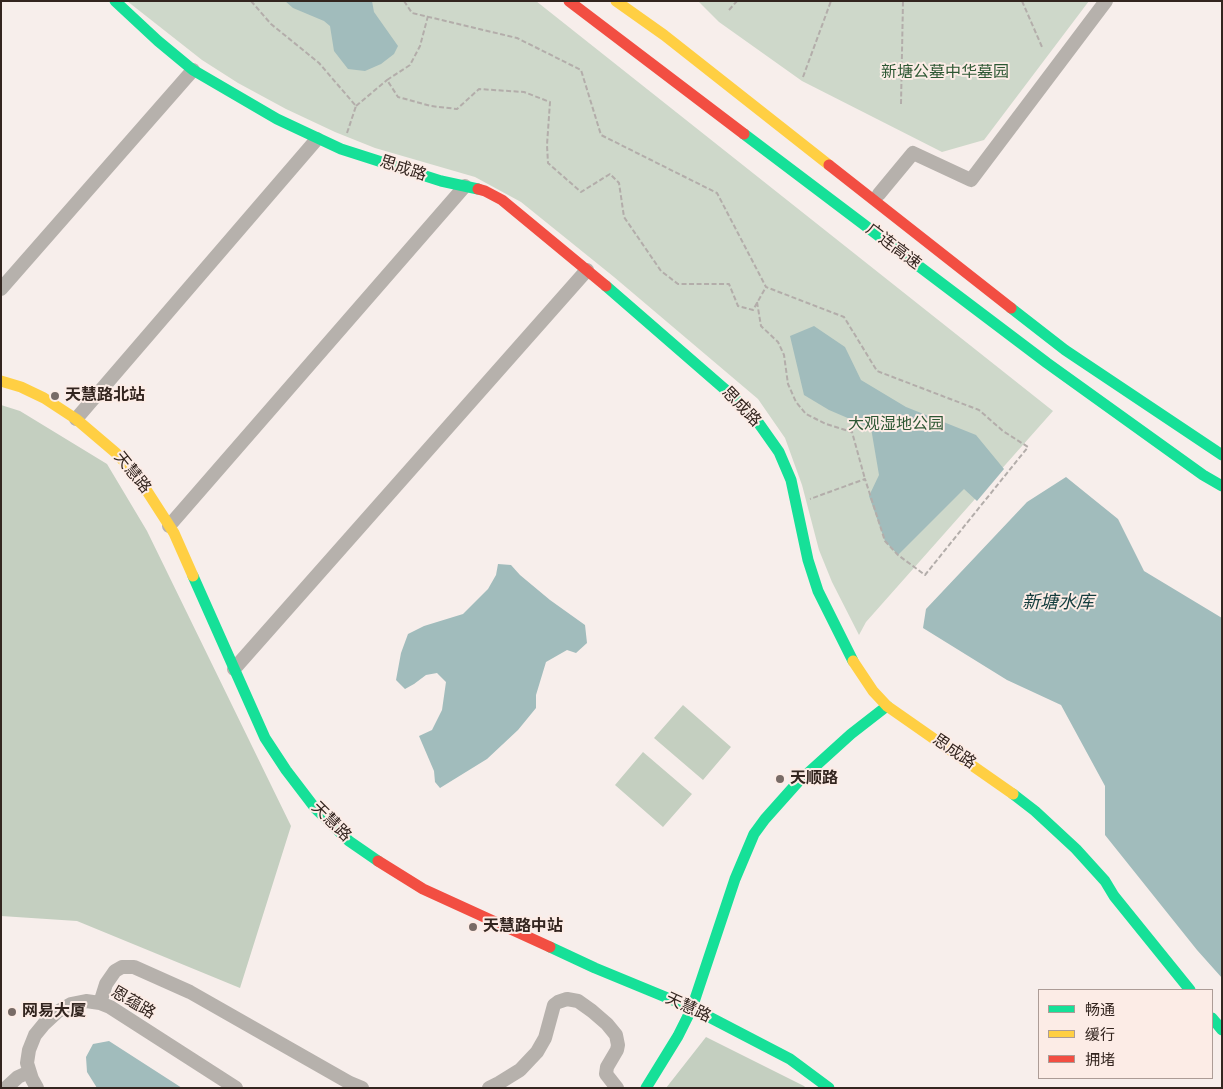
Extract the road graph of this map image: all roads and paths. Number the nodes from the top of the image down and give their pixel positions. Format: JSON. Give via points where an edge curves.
{"nodes":[{"id":1,"x":115,"y":1,"type":"edge"},
{"id":2,"x":251,"y":1,"type":"edge"},
{"id":3,"x":404,"y":1,"type":"edge"},
{"id":4,"x":569,"y":1,"type":"edge"},
{"id":5,"x":616,"y":1,"type":"edge"},
{"id":6,"x":737,"y":1,"type":"edge"},
{"id":7,"x":831,"y":1,"type":"edge"},
{"id":8,"x":903,"y":1,"type":"edge"},
{"id":9,"x":1022,"y":1,"type":"edge"},
{"id":10,"x":1106,"y":1,"type":"edge"},
{"id":11,"x":729,"y":10,"type":"dead end"},
{"id":12,"x":428,"y":16,"type":"junction"},
{"id":13,"x":1042,"y":47,"type":"dead end"},
{"id":14,"x":193,"y":70,"type":"junction"},
{"id":15,"x":804,"y":77,"type":"dead end"},
{"id":16,"x":387,"y":80,"type":"junction"},
{"id":17,"x":901,"y":104,"type":"dead end"},
{"id":18,"x":356,"y":106,"type":"junction"},
{"id":19,"x":317,"y":139,"type":"junction"},
{"id":20,"x":341,"y":149,"type":"junction"},
{"id":21,"x":465,"y":186,"type":"junction"},
{"id":22,"x":879,"y":194,"type":"dead end"},
{"id":23,"x":587,"y":270,"type":"junction"},
{"id":24,"x":766,"y":287,"type":"junction"},
{"id":25,"x":1,"y":289,"type":"edge"},
{"id":26,"x":757,"y":302,"type":"junction"},
{"id":27,"x":1,"y":381,"type":"edge"},
{"id":28,"x":76,"y":419,"type":"junction"},
{"id":29,"x":1222,"y":456,"type":"edge"},
{"id":30,"x":866,"y":479,"type":"junction"},
{"id":31,"x":1222,"y":486,"type":"edge"},
{"id":32,"x":796,"y":504,"type":"junction"},
{"id":33,"x":169,"y":526,"type":"junction"},
{"id":34,"x":234,"y":669,"type":"junction"},
{"id":35,"x":886,"y":706,"type":"junction"},
{"id":36,"x":1189,"y":989,"type":"edge"},
{"id":37,"x":100,"y":1003,"type":"junction"},
{"id":38,"x":692,"y":1008,"type":"junction"},
{"id":39,"x":1213,"y":1019,"type":"edge"},
{"id":40,"x":1222,"y":1030,"type":"edge"},
{"id":41,"x":29,"y":1072,"type":"junction"},
{"id":42,"x":6,"y":1088,"type":"edge"},
{"id":43,"x":37,"y":1088,"type":"edge"},
{"id":44,"x":236,"y":1088,"type":"edge"},
{"id":45,"x":362,"y":1088,"type":"edge"},
{"id":46,"x":488,"y":1088,"type":"edge"},
{"id":47,"x":617,"y":1088,"type":"edge"},
{"id":48,"x":646,"y":1088,"type":"edge"},
{"id":49,"x":829,"y":1088,"type":"edge"}],
"edges":[{"from":1,"to":14,"type":"main road","name":"思成路"},
{"from":2,"to":18,"type":"path","via":[[272,24],[319,63]]},
{"from":3,"to":12,"type":"path","via":[[412,12]]},
{"from":4,"to":31,"type":"main road","name":"广连高速","bridge":true,"via":[[1047,363]]},
{"from":5,"to":29,"type":"main road","name":"广连高速","bridge":true,"via":[[672,41],[1065,350]]},
{"from":6,"to":11,"type":"path"},
{"from":7,"to":15,"type":"path"},
{"from":8,"to":17,"type":"path"},
{"from":9,"to":13,"type":"path"},
{"from":10,"to":22,"type":"street","via":[[971,180],[913,153]]},
{"from":12,"to":16,"type":"path","via":[[420,46],[410,65]]},
{"from":12,"to":24,"type":"path","via":[[517,38],[580,70],[601,135],[717,193]]},
{"from":14,"to":19,"type":"main road","name":"思成路"},
{"from":14,"to":25,"type":"street"},
{"from":16,"to":18,"type":"path"},
{"from":16,"to":26,"type":"path","via":[[398,97],[440,107],[457,109],[479,88],[524,92],[550,102],[548,163],[581,192],[610,174],[619,183],[624,217],[661,271],[678,284],[729,284],[738,306],[753,310]]},
{"from":18,"to":20,"type":"path"},
{"from":19,"to":20,"type":"main road","name":"思成路"},
{"from":19,"to":28,"type":"street"},
{"from":20,"to":21,"type":"main road","name":"思成路"},
{"from":21,"to":23,"type":"main road","name":"思成路","via":[[502,200]]},
{"from":21,"to":33,"type":"street"},
{"from":23,"to":32,"type":"main road","name":"思成路","via":[[755,418],[779,452],[791,480]]},
{"from":23,"to":34,"type":"street"},
{"from":24,"to":26,"type":"path"},
{"from":24,"to":30,"type":"path","via":[[844,317],[877,371],[979,410],[1028,448],[925,575],[885,541]]},
{"from":26,"to":30,"type":"path","via":[[761,326],[778,342],[784,355],[788,384],[796,402],[806,414],[852,432]]},
{"from":27,"to":28,"type":"main road","name":"天慧路","via":[[44,398]]},
{"from":28,"to":33,"type":"main road","name":"天慧路","via":[[136,474]]},
{"from":30,"to":32,"type":"path"},
{"from":32,"to":35,"type":"main road","name":"思成路","via":[[818,591],[856,666]]},
{"from":33,"to":34,"type":"main road","name":"天慧路"},
{"from":34,"to":38,"type":"main road","name":"天慧路","via":[[265,738],[286,770],[332,826],[368,855],[422,888],[595,968]]},
{"from":35,"to":36,"type":"main road","name":"思成路","via":[[1005,788],[1076,849],[1105,880],[1114,896]]},
{"from":35,"to":38,"type":"main road","via":[[798,782],[754,834],[738,871]]},
{"from":37,"to":41,"type":"street","name":"恩蕴路","via":[[71,1004],[44,1024],[29,1050]]},
{"from":37,"to":44,"type":"street","name":"恩蕴路"},
{"from":37,"to":45,"type":"street","via":[[106,984],[115,971],[134,967],[190,992]]},
{"from":38,"to":48,"type":"main road"},
{"from":38,"to":49,"type":"main road","name":"天慧路","via":[[790,1059]]},
{"from":39,"to":40,"type":"main road"},
{"from":41,"to":42,"type":"street"},
{"from":41,"to":43,"type":"street","name":"恩蕴路"},
{"from":46,"to":47,"type":"street","via":[[520,1070],[537,1052],[545,1038],[554,1005],[567,999],[578,1001],[616,1035],[617,1050],[606,1074]]}]}
